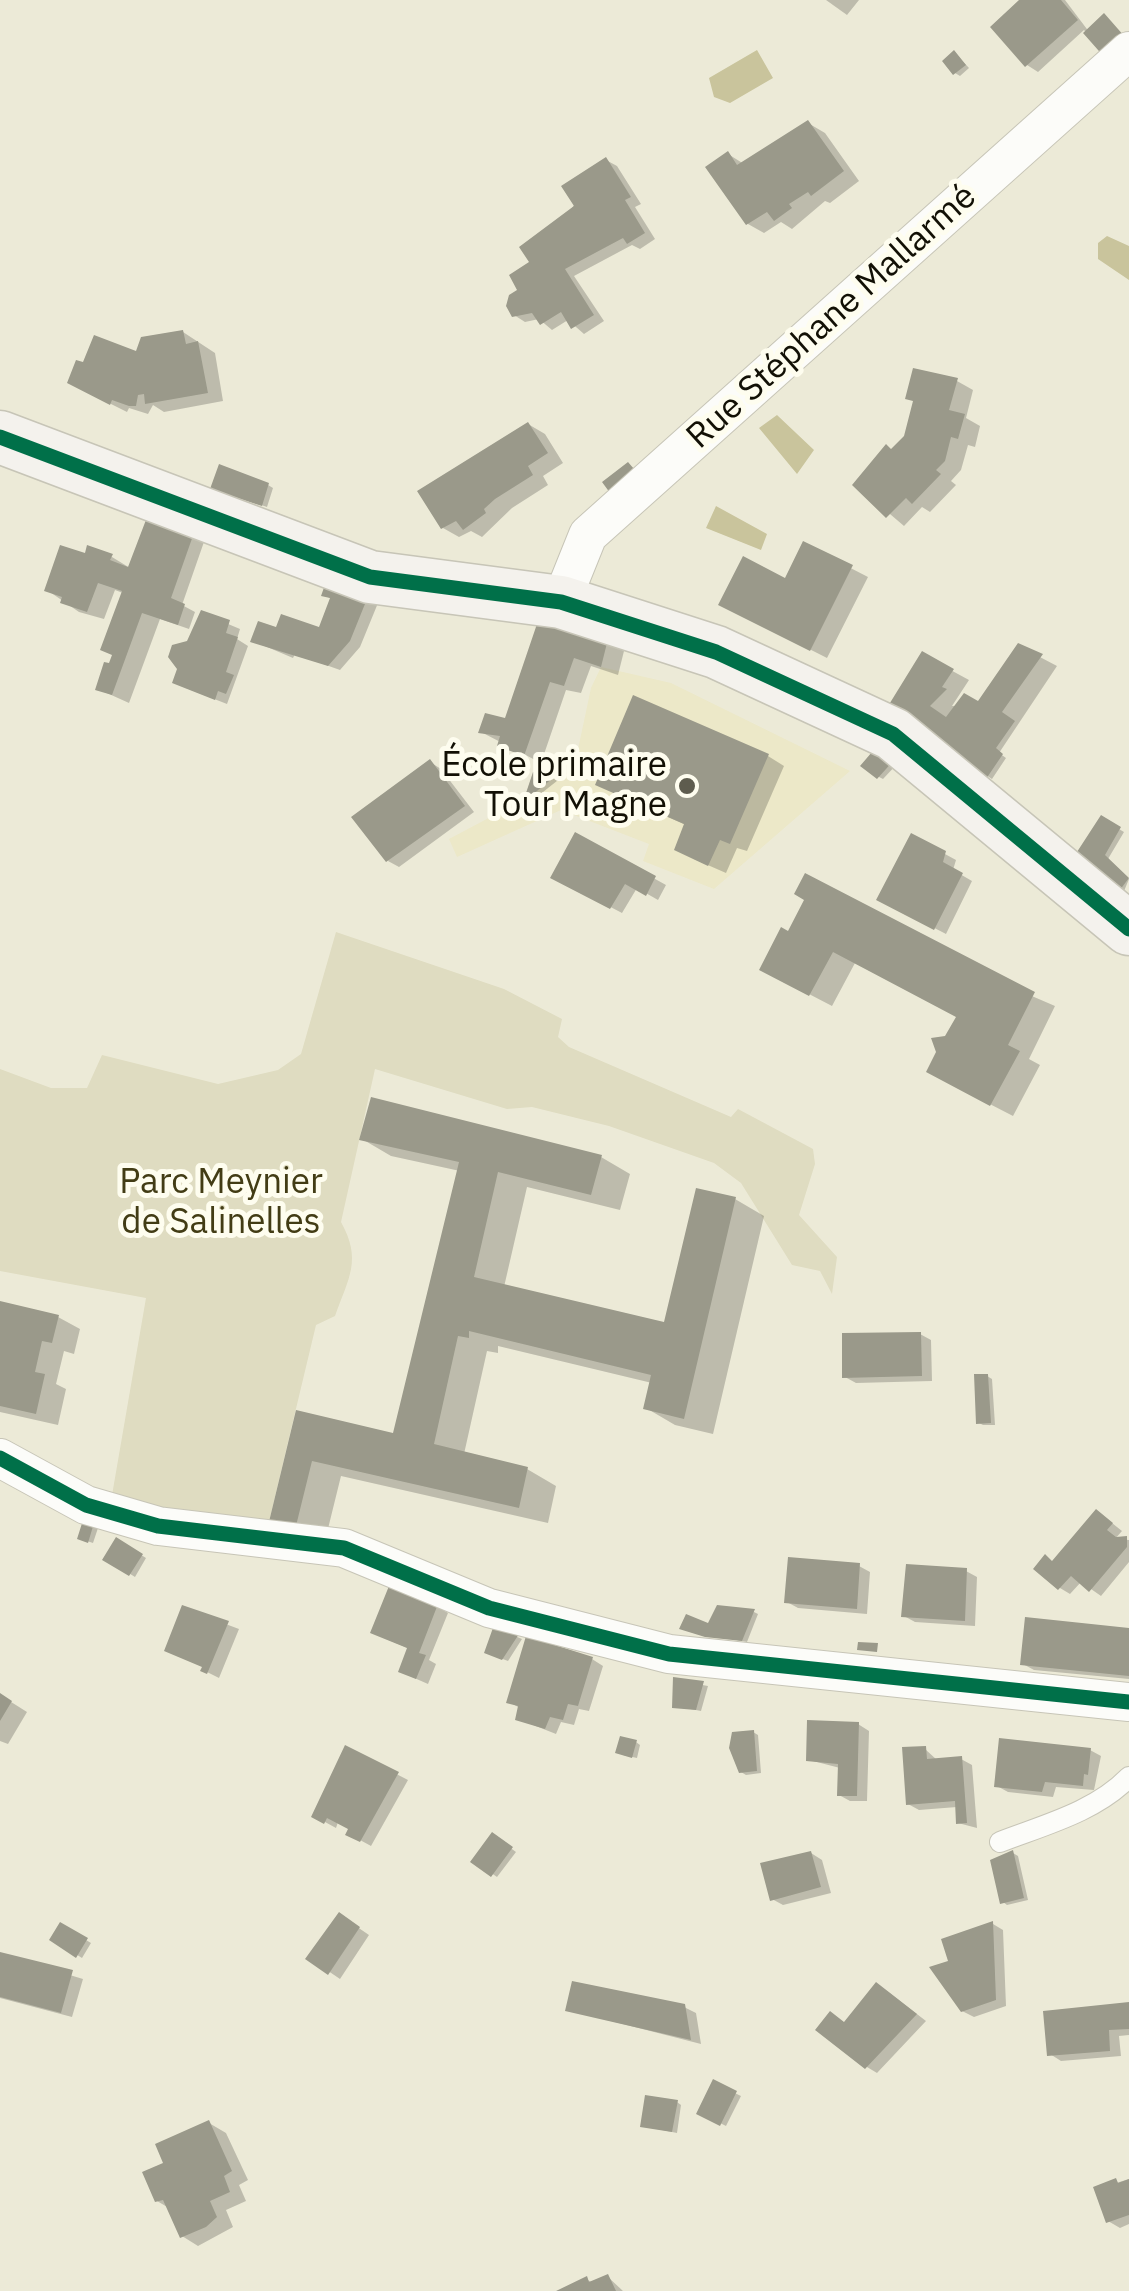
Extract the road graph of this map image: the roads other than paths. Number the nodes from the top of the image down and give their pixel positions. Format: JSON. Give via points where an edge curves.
{"nodes":[{"id":1,"x":1129,"y":51,"type":"edge"},
{"id":2,"x":0,"y":437,"type":"edge"},
{"id":3,"x":561,"y":602,"type":"junction"},
{"id":4,"x":1129,"y":930,"type":"edge"},
{"id":5,"x":0,"y":1458,"type":"edge"},
{"id":6,"x":1129,"y":1702,"type":"edge"},
{"id":7,"x":1129,"y":1777,"type":"edge"},
{"id":8,"x":1000,"y":1842,"type":"dead end"}],
"edges":[{"from":1,"to":3,"type":"street","name":"Rue Stéphane Mallarmé","via":[[588,535]]},
{"from":2,"to":3,"type":"street","via":[[370,577]]},
{"from":3,"to":4,"type":"street","via":[[716,652],[894,734]]},
{"from":5,"to":6,"type":"street","via":[[86,1505],[158,1526],[344,1548],[489,1608],[669,1654]]},
{"from":7,"to":8,"type":"lane","via":[[1072,1815]]}]}
